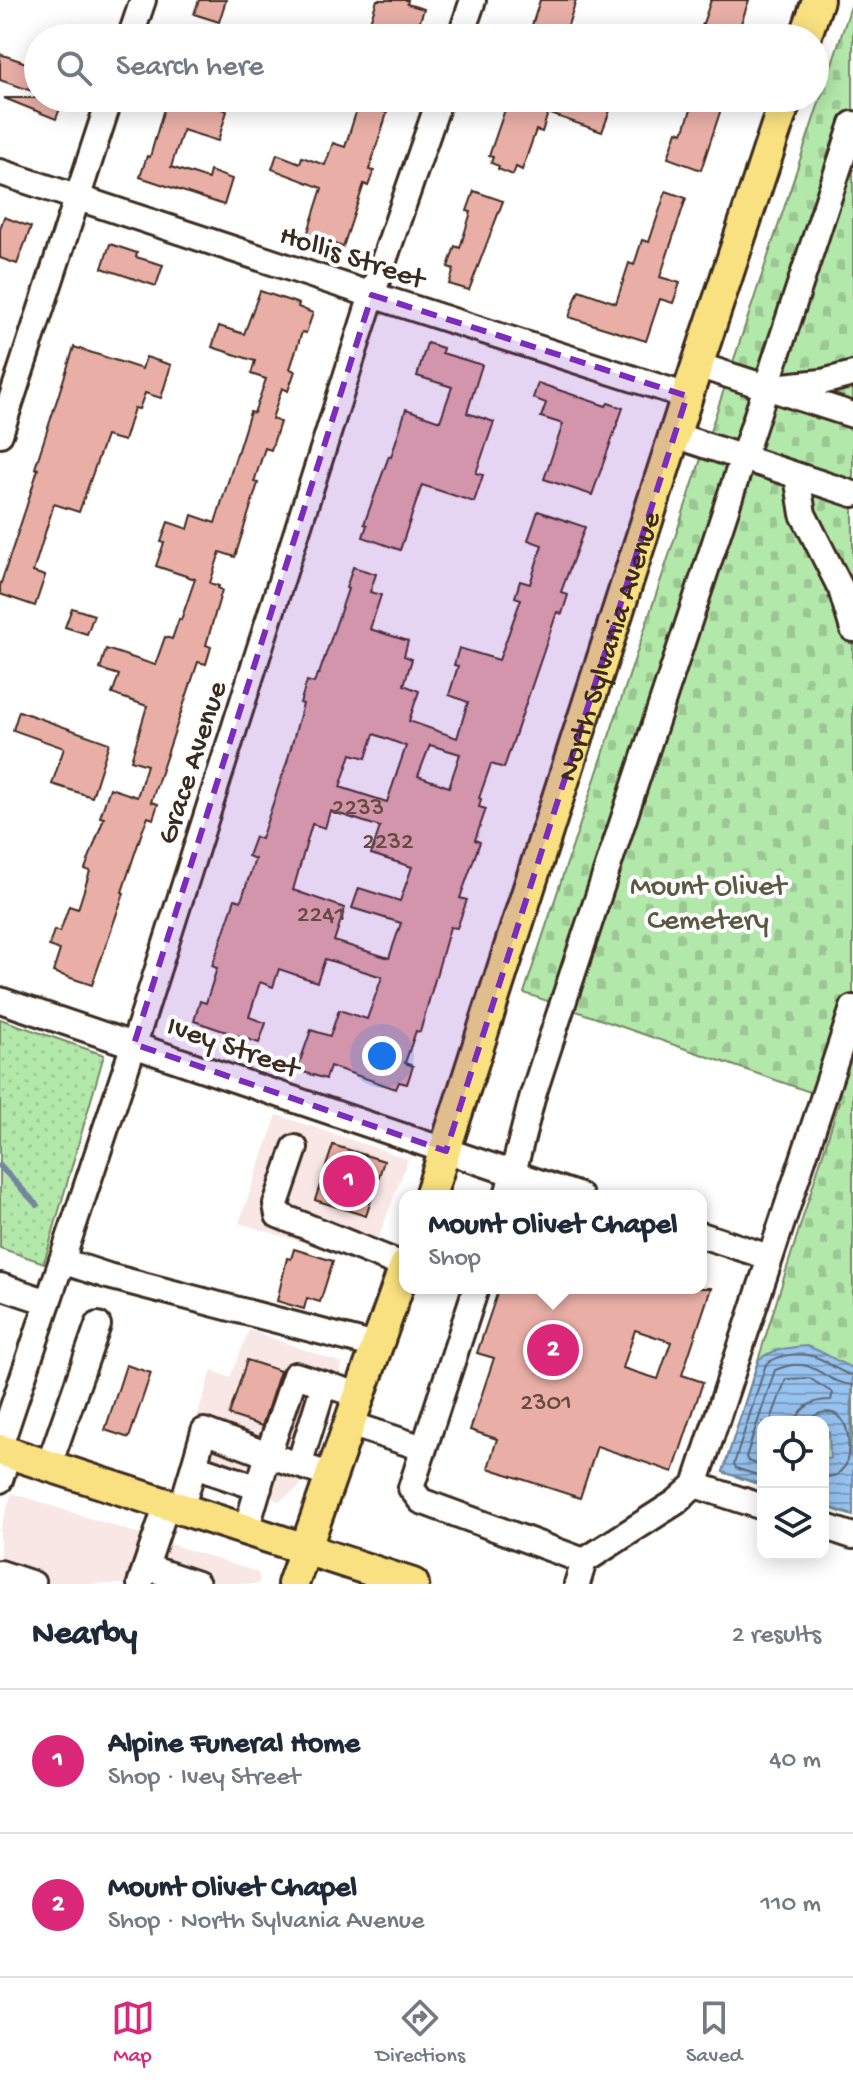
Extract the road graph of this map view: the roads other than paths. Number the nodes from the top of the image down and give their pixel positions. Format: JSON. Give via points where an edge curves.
{"nodes":[{"id":1,"x":143,"y":0,"type":"edge"},
{"id":2,"x":473,"y":0,"type":"edge"},
{"id":3,"x":818,"y":0,"type":"edge"},
{"id":4,"x":135,"y":24,"type":"edge"},
{"id":5,"x":465,"y":24,"type":"edge"},
{"id":6,"x":810,"y":24,"type":"edge"},
{"id":7,"x":105,"y":112,"type":"edge"},
{"id":8,"x":435,"y":112,"type":"edge"},
{"id":9,"x":781,"y":112,"type":"edge"},
{"id":10,"x":853,"y":124,"type":"edge"},
{"id":11,"x":0,"y":172,"type":"edge"},
{"id":12,"x":77,"y":198,"type":"junction"},
{"id":13,"x":372,"y":295,"type":"junction"},
{"id":14,"x":697,"y":365,"type":"junction"},
{"id":15,"x":853,"y":374,"type":"edge"},
{"id":16,"x":768,"y":388,"type":"junction"},
{"id":17,"x":687,"y":396,"type":"junction"},
{"id":18,"x":853,"y":415,"type":"edge"},
{"id":19,"x":0,"y":434,"type":"edge"},
{"id":20,"x":674,"y":435,"type":"junction"},
{"id":21,"x":744,"y":458,"type":"junction"},
{"id":22,"x":797,"y":476,"type":"junction"},
{"id":23,"x":853,"y":494,"type":"edge"},
{"id":24,"x":853,"y":629,"type":"edge"},
{"id":25,"x":0,"y":1000,"type":"edge"},
{"id":26,"x":853,"y":1009,"type":"edge"},
{"id":27,"x":134,"y":1044,"type":"junction"},
{"id":28,"x":295,"y":1148,"type":"dead end"},
{"id":29,"x":446,"y":1151,"type":"junction"},
{"id":30,"x":510,"y":1185,"type":"edge"},
{"id":31,"x":432,"y":1190,"type":"edge"},
{"id":32,"x":542,"y":1190,"type":"edge"},
{"id":33,"x":707,"y":1237,"type":"edge"},
{"id":34,"x":769,"y":1257,"type":"junction"},
{"id":35,"x":62,"y":1261,"type":"junction"},
{"id":36,"x":399,"y":1264,"type":"edge"},
{"id":37,"x":399,"y":1283,"type":"edge"},
{"id":38,"x":0,"y":1286,"type":"edge"},
{"id":39,"x":474,"y":1294,"type":"edge"},
{"id":40,"x":48,"y":1302,"type":"junction"},
{"id":41,"x":98,"y":1325,"type":"dead end"},
{"id":42,"x":376,"y":1346,"type":"junction"},
{"id":43,"x":324,"y":1384,"type":"junction"},
{"id":44,"x":359,"y":1395,"type":"junction"},
{"id":45,"x":296,"y":1422,"type":"junction"},
{"id":46,"x":350,"y":1424,"type":"junction"},
{"id":47,"x":423,"y":1448,"type":"junction"},
{"id":48,"x":268,"y":1455,"type":"junction"},
{"id":49,"x":2,"y":1457,"type":"edge"},
{"id":50,"x":49,"y":1465,"type":"junction"},
{"id":51,"x":299,"y":1465,"type":"junction"},
{"id":52,"x":194,"y":1466,"type":"junction"},
{"id":53,"x":332,"y":1476,"type":"junction"},
{"id":54,"x":695,"y":1485,"type":"junction"},
{"id":55,"x":259,"y":1488,"type":"junction"},
{"id":56,"x":757,"y":1505,"type":"edge"},
{"id":57,"x":174,"y":1506,"type":"junction"},
{"id":58,"x":829,"y":1528,"type":"edge"},
{"id":59,"x":246,"y":1530,"type":"junction"},
{"id":60,"x":853,"y":1536,"type":"edge"},
{"id":61,"x":307,"y":1550,"type":"junction"},
{"id":62,"x":580,"y":1572,"type":"edge"},
{"id":63,"x":0,"y":1573,"type":"edge"},
{"id":64,"x":143,"y":1575,"type":"edge"},
{"id":65,"x":33,"y":1584,"type":"edge"},
{"id":66,"x":197,"y":1584,"type":"edge"},
{"id":67,"x":293,"y":1584,"type":"edge"},
{"id":68,"x":413,"y":1584,"type":"edge"}],
"edges":[{"from":1,"to":4,"type":"street"},
{"from":2,"to":5,"type":"street"},
{"from":3,"to":6,"type":"main road"},
{"from":7,"to":12,"type":"street"},
{"from":8,"to":13,"type":"street","name":"Grace Avenue"},
{"from":9,"to":14,"type":"main road","name":"North Sylvania Avenue"},
{"from":10,"to":16,"type":"street"},
{"from":11,"to":12,"type":"street","name":"Hollis Street"},
{"from":12,"to":13,"type":"street","name":"Hollis Street"},
{"from":12,"to":19,"type":"street"},
{"from":13,"to":17,"type":"street","name":"Hollis Street"},
{"from":13,"to":27,"type":"street","name":"Grace Avenue"},
{"from":14,"to":16,"type":"street"},
{"from":14,"to":17,"type":"main road","name":"North Sylvania Avenue"},
{"from":15,"to":16,"type":"street"},
{"from":16,"to":18,"type":"street"},
{"from":16,"to":21,"type":"street"},
{"from":17,"to":20,"type":"main road","name":"North Sylvania Avenue"},
{"from":20,"to":21,"type":"street"},
{"from":20,"to":29,"type":"main road","name":"North Sylvania Avenue"},
{"from":21,"to":22,"type":"street"},
{"from":21,"to":30,"type":"street","via":[[533,1095]]},
{"from":22,"to":23,"type":"street"},
{"from":22,"to":24,"type":"street","via":[[803,514],[841,589]]},
{"from":25,"to":27,"type":"street","name":"Ivey Street"},
{"from":26,"to":34,"type":"street"},
{"from":27,"to":29,"type":"street","name":"Ivey Street"},
{"from":27,"to":35,"type":"street","name":"Grace Avenue"},
{"from":28,"to":36,"type":"street","via":[[276,1204],[278,1215]]},
{"from":29,"to":30,"type":"street"},
{"from":29,"to":31,"type":"main road","name":"North Sylvania Avenue"},
{"from":30,"to":32,"type":"street"},
{"from":33,"to":34,"type":"street"},
{"from":34,"to":54,"type":"street"},
{"from":35,"to":40,"type":"street","name":"Grace Avenue"},
{"from":35,"to":42,"type":"street"},
{"from":37,"to":42,"type":"main road"},
{"from":38,"to":40,"type":"street"},
{"from":39,"to":47,"type":"street"},
{"from":40,"to":49,"type":"street","name":"Grace Avenue"},
{"from":41,"to":50,"type":"street"},
{"from":42,"to":44,"type":"main road"},
{"from":43,"to":44,"type":"street"},
{"from":43,"to":45,"type":"street"},
{"from":43,"to":45,"type":"street","via":[[295,1375]]},
{"from":44,"to":46,"type":"main road"},
{"from":45,"to":48,"type":"street"},
{"from":45,"to":51,"type":"street"},
{"from":46,"to":47,"type":"street"},
{"from":46,"to":53,"type":"main road"},
{"from":47,"to":62,"type":"street","via":[[411,1488],[421,1501]]},
{"from":48,"to":51,"type":"street"},
{"from":48,"to":52,"type":"street","via":[[204,1431]]},
{"from":48,"to":55,"type":"street"},
{"from":49,"to":50,"type":"main road"},
{"from":50,"to":57,"type":"main road"},
{"from":51,"to":53,"type":"street"},
{"from":52,"to":55,"type":"street"},
{"from":52,"to":57,"type":"street"},
{"from":53,"to":61,"type":"main road"},
{"from":54,"to":56,"type":"street"},
{"from":54,"to":62,"type":"street"},
{"from":55,"to":59,"type":"street"},
{"from":57,"to":59,"type":"main road"},
{"from":57,"to":64,"type":"street"},
{"from":58,"to":60,"type":"street"},
{"from":59,"to":61,"type":"main road"},
{"from":61,"to":67,"type":"main road"},
{"from":61,"to":68,"type":"main road"},
{"from":63,"to":65,"type":"street"},
{"from":64,"to":66,"type":"street"}]}
